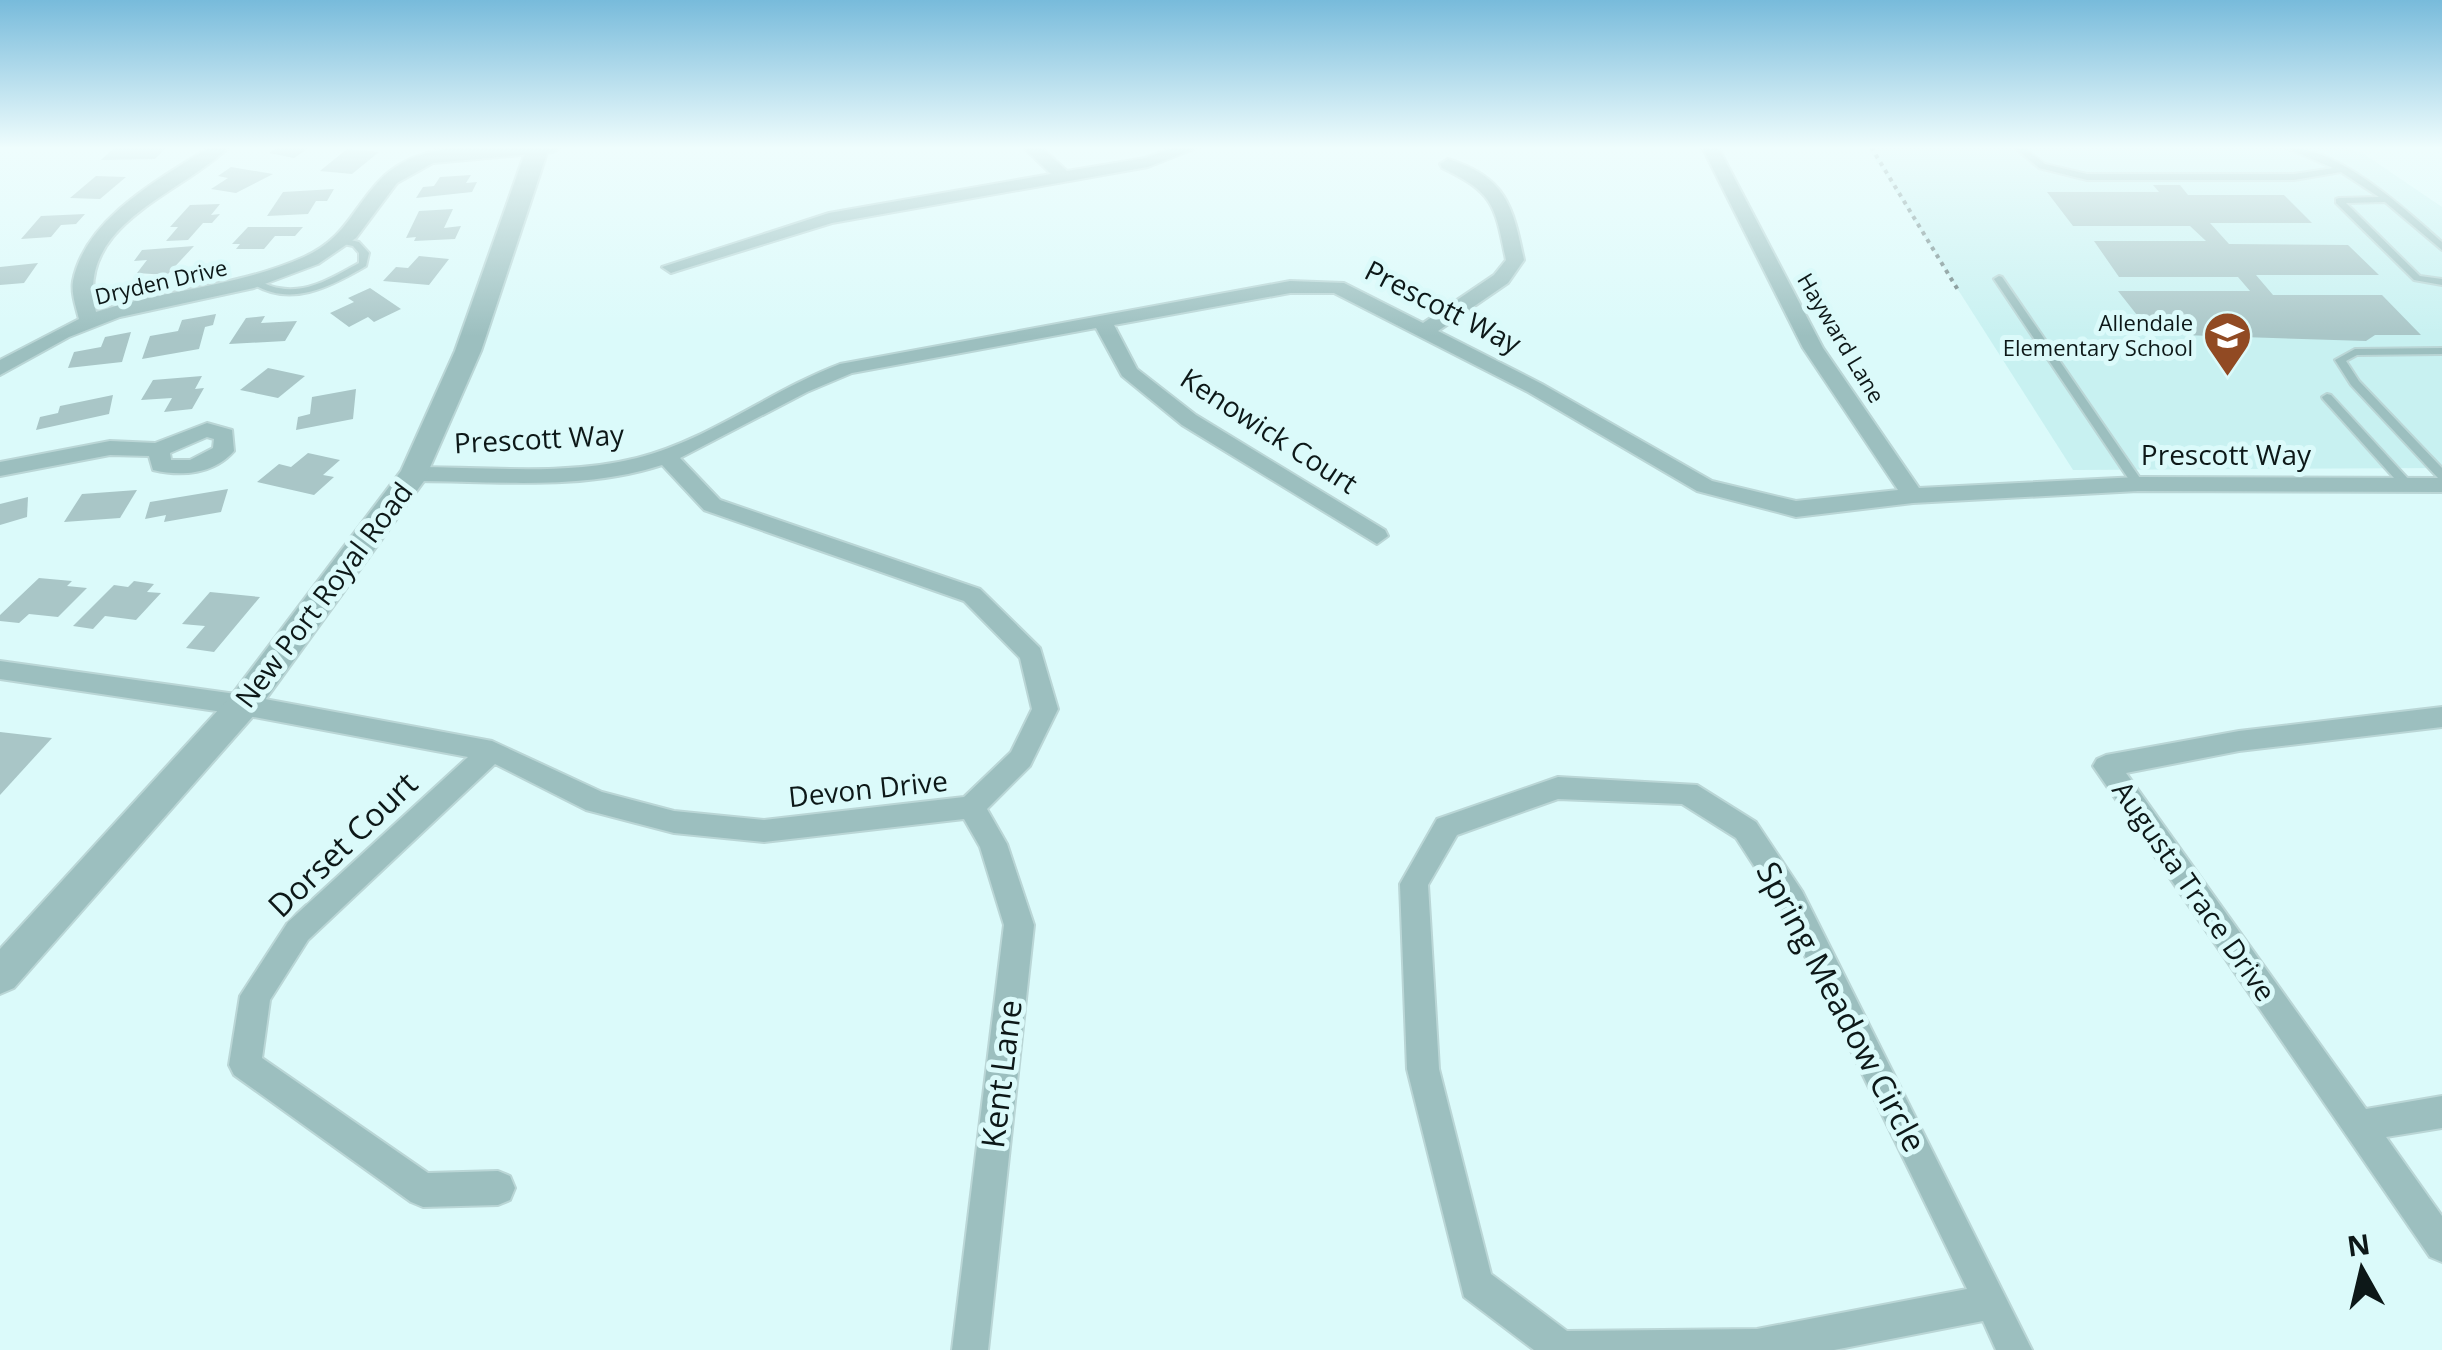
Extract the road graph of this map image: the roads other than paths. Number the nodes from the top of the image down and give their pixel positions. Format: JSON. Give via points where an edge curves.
{"nodes":[{"id":1,"x":136,"y":210,"type":"edge"},
{"id":2,"x":366,"y":210,"type":"edge"},
{"id":3,"x":520,"y":210,"type":"edge"},
{"id":4,"x":876,"y":210,"type":"edge"},
{"id":5,"x":1504,"y":210,"type":"edge"},
{"id":6,"x":1742,"y":210,"type":"edge"},
{"id":7,"x":2349,"y":210,"type":"edge"},
{"id":8,"x":2400,"y":210,"type":"edge"},
{"id":9,"x":342,"y":241,"type":"junction"},
{"id":10,"x":2442,"y":247,"type":"edge"},
{"id":11,"x":671,"y":267,"type":"dead end"},
{"id":12,"x":1999,"y":278,"type":"dead end"},
{"id":13,"x":254,"y":282,"type":"junction"},
{"id":14,"x":2442,"y":282,"type":"edge"},
{"id":15,"x":1102,"y":321,"type":"junction"},
{"id":16,"x":89,"y":322,"type":"junction"},
{"id":17,"x":1424,"y":332,"type":"junction"},
{"id":18,"x":2442,"y":352,"type":"edge"},
{"id":19,"x":0,"y":370,"type":"edge"},
{"id":20,"x":2326,"y":397,"type":"dead end"},
{"id":21,"x":158,"y":450,"type":"dead end"},
{"id":22,"x":666,"y":456,"type":"junction"},
{"id":23,"x":0,"y":469,"type":"edge"},
{"id":24,"x":414,"y":474,"type":"junction"},
{"id":25,"x":2442,"y":475,"type":"edge"},
{"id":26,"x":2138,"y":484,"type":"junction"},
{"id":27,"x":2408,"y":484,"type":"junction"},
{"id":28,"x":2442,"y":485,"type":"edge"},
{"id":29,"x":1912,"y":496,"type":"junction"},
{"id":30,"x":1378,"y":536,"type":"dead end"},
{"id":31,"x":0,"y":670,"type":"edge"},
{"id":32,"x":244,"y":704,"type":"junction"},
{"id":33,"x":2442,"y":717,"type":"edge"},
{"id":34,"x":492,"y":751,"type":"junction"},
{"id":35,"x":971,"y":808,"type":"junction"},
{"id":36,"x":0,"y":976,"type":"edge"},
{"id":37,"x":2442,"y":1112,"type":"edge"},
{"id":38,"x":2359,"y":1126,"type":"junction"},
{"id":39,"x":498,"y":1188,"type":"dead end"},
{"id":40,"x":2442,"y":1245,"type":"edge"},
{"id":41,"x":1992,"y":1302,"type":"junction"},
{"id":42,"x":970,"y":1350,"type":"edge"},
{"id":43,"x":2014,"y":1350,"type":"edge"}],
"edges":[{"from":1,"to":16,"type":"street","via":[[92,252],[82,284]]},
{"from":2,"to":9,"type":"street","name":"Dryden Drive"},
{"from":3,"to":24,"type":"street","name":"New Port Royal Road"},
{"from":4,"to":11,"type":"street"},
{"from":5,"to":17,"type":"street","via":[[1514,260],[1500,278]]},
{"from":6,"to":29,"type":"street","name":"Hayward Lane","via":[[1813,348]]},
{"from":7,"to":14,"type":"lane","via":[[2417,278]]},
{"from":8,"to":10,"type":"lane"},
{"from":9,"to":13,"type":"street","name":"Dryden Drive"},
{"from":9,"to":13,"type":"lane","via":[[356,244],[363,264],[320,288],[272,292]]},
{"from":12,"to":26,"type":"lane"},
{"from":13,"to":16,"type":"street","name":"Dryden Drive"},
{"from":15,"to":17,"type":"street","name":"Prescott Way","via":[[1290,288],[1337,287]]},
{"from":15,"to":22,"type":"street","name":"Prescott Way","via":[[847,368],[801,384]]},
{"from":15,"to":30,"type":"street","name":"Kenowick Court","via":[[1129,372],[1189,420]]},
{"from":16,"to":19,"type":"street","name":"Dryden Drive"},
{"from":17,"to":29,"type":"street","name":"Prescott Way","via":[[1705,486],[1796,509]]},
{"from":18,"to":25,"type":"lane","via":[[2355,352],[2340,360]]},
{"from":20,"to":27,"type":"lane"},
{"from":21,"to":23,"type":"street","via":[[110,448]]},
{"from":22,"to":24,"type":"street","name":"Prescott Way","via":[[614,472]]},
{"from":22,"to":35,"type":"street","name":"Devon Drive","via":[[712,505],[972,595],[1032,654],[1045,709],[1021,759]]},
{"from":24,"to":32,"type":"street","name":"New Port Royal Road"},
{"from":26,"to":27,"type":"street","name":"Prescott Way"},
{"from":26,"to":29,"type":"street","name":"Prescott Way"},
{"from":27,"to":28,"type":"street","name":"Prescott Way"},
{"from":31,"to":32,"type":"street","name":"Devon Drive"},
{"from":32,"to":34,"type":"street","name":"Devon Drive"},
{"from":32,"to":36,"type":"street","name":"New Port Royal Road"},
{"from":33,"to":38,"type":"street","name":"Augusta Trace Drive","via":[[2240,741],[2106,766]]},
{"from":34,"to":35,"type":"street","name":"Devon Drive","via":[[596,802],[674,822],[764,831]]},
{"from":34,"to":39,"type":"street","name":"Dorset Court","via":[[298,931],[255,996],[245,1065],[423,1190]]},
{"from":35,"to":42,"type":"street","name":"Kent Lane","via":[[993,844],[1020,925]]},
{"from":37,"to":38,"type":"street"},
{"from":38,"to":40,"type":"street","name":"Augusta Trace Drive"},
{"from":41,"to":41,"type":"street","name":"Spring Meadow Circle","via":[[1792,900],[1746,830],[1687,794],[1558,788],[1447,827],[1414,884],[1423,1069],[1476,1285],[1562,1349],[1757,1346]]},
{"from":41,"to":43,"type":"street","name":"Spring Meadow Circle"}]}
